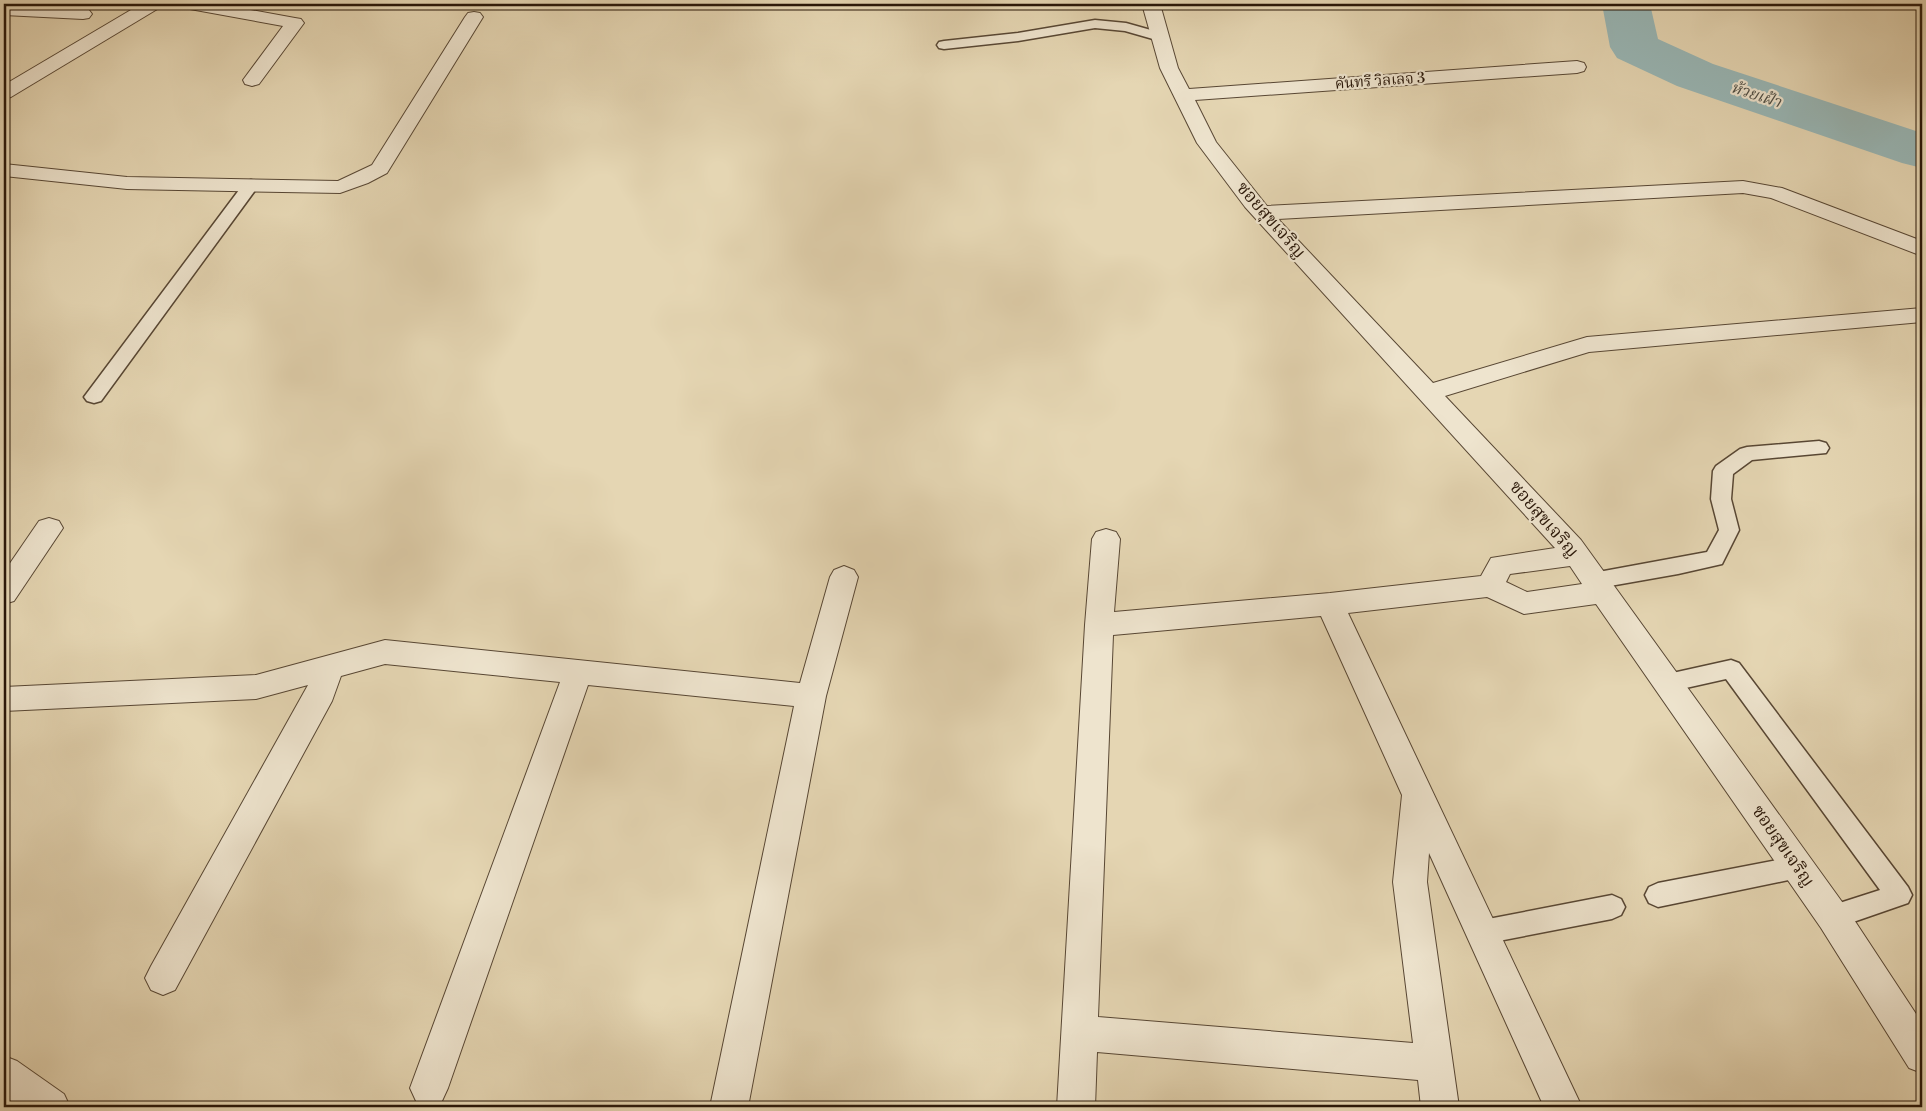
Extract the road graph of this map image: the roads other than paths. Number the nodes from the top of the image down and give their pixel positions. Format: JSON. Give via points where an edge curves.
{"nodes":[{"id":1,"x":153,"y":4,"type":"edge"},
{"id":2,"x":190,"y":4,"type":"edge"},
{"id":3,"x":1150,"y":4,"type":"edge"},
{"id":4,"x":4,"y":10,"type":"edge"},
{"id":5,"x":83,"y":14,"type":"dead end"},
{"id":6,"x":474,"y":17,"type":"dead end"},
{"id":7,"x":1160,"y":37,"type":"junction"},
{"id":8,"x":944,"y":45,"type":"dead end"},
{"id":9,"x":1577,"y":67,"type":"dead end"},
{"id":10,"x":252,"y":80,"type":"dead end"},
{"id":11,"x":4,"y":93,"type":"edge"},
{"id":12,"x":1183,"y":94,"type":"junction"},
{"id":13,"x":4,"y":170,"type":"edge"},
{"id":14,"x":251,"y":185,"type":"junction"},
{"id":15,"x":1262,"y":212,"type":"junction"},
{"id":16,"x":1922,"y":249,"type":"edge"},
{"id":17,"x":1922,"y":316,"type":"edge"},
{"id":18,"x":1428,"y":393,"type":"junction"},
{"id":19,"x":94,"y":398,"type":"dead end"},
{"id":20,"x":1819,"y":448,"type":"dead end"},
{"id":21,"x":49,"y":528,"type":"dead end"},
{"id":22,"x":1106,"y":539,"type":"dead end"},
{"id":23,"x":1576,"y":555,"type":"junction"},
{"id":24,"x":844,"y":577,"type":"dead end"},
{"id":25,"x":1490,"y":586,"type":"junction"},
{"id":26,"x":1598,"y":587,"type":"junction"},
{"id":27,"x":4,"y":593,"type":"edge"},
{"id":28,"x":1330,"y":604,"type":"junction"},
{"id":29,"x":1099,"y":625,"type":"junction"},
{"id":30,"x":329,"y":667,"type":"junction"},
{"id":31,"x":578,"y":672,"type":"junction"},
{"id":32,"x":1668,"y":683,"type":"junction"},
{"id":33,"x":811,"y":696,"type":"junction"},
{"id":34,"x":4,"y":699,"type":"edge"},
{"id":35,"x":1418,"y":796,"type":"junction"},
{"id":36,"x":1798,"y":867,"type":"junction"},
{"id":37,"x":1658,"y":895,"type":"dead end"},
{"id":38,"x":1612,"y":907,"type":"dead end"},
{"id":39,"x":1833,"y":917,"type":"junction"},
{"id":40,"x":1483,"y":932,"type":"junction"},
{"id":41,"x":163,"y":978,"type":"dead end"},
{"id":42,"x":1081,"y":1033,"type":"junction"},
{"id":43,"x":1922,"y":1055,"type":"edge"},
{"id":44,"x":1435,"y":1063,"type":"junction"},
{"id":45,"x":4,"y":1074,"type":"edge"},
{"id":46,"x":429,"y":1088,"type":"dead end"},
{"id":47,"x":51,"y":1107,"type":"edge"},
{"id":48,"x":729,"y":1107,"type":"edge"},
{"id":49,"x":1076,"y":1107,"type":"edge"},
{"id":50,"x":1440,"y":1107,"type":"edge"},
{"id":51,"x":1563,"y":1107,"type":"edge"}],
"edges":[{"from":1,"to":11,"type":"street"},
{"from":2,"to":10,"type":"street","via":[[295,23]]},
{"from":3,"to":7,"type":"street","name":"ซอยสุขเจริญ"},
{"from":4,"to":5,"type":"street"},
{"from":6,"to":14,"type":"street","via":[[380,169],[340,187]]},
{"from":7,"to":8,"type":"lane","via":[[1126,27],[1095,24]]},
{"from":7,"to":12,"type":"street","name":"ซอยสุขเจริญ","via":[[1169,68]]},
{"from":9,"to":12,"type":"street","name":"คันทรี วิลเลจ 3"},
{"from":12,"to":15,"type":"street","name":"ซอยสุขเจริญ","via":[[1207,143]]},
{"from":13,"to":14,"type":"street","via":[[127,183]]},
{"from":14,"to":19,"type":"lane"},
{"from":15,"to":16,"type":"street","via":[[1742,187],[1775,192]]},
{"from":15,"to":18,"type":"street","name":"ซอยสุขเจริญ"},
{"from":17,"to":18,"type":"street","via":[[1587,345]]},
{"from":18,"to":23,"type":"street","name":"ซอยสุขเจริญ"},
{"from":20,"to":26,"type":"lane","via":[[1747,454],[1724,471],[1721,499],[1729,530],[1714,558]]},
{"from":21,"to":27,"type":"street"},
{"from":22,"to":29,"type":"street"},
{"from":23,"to":25,"type":"street","via":[[1501,566]]},
{"from":23,"to":26,"type":"street","name":"ซอยสุขเจริญ"},
{"from":24,"to":33,"type":"street"},
{"from":25,"to":26,"type":"street","via":[[1524,603]]},
{"from":25,"to":28,"type":"street"},
{"from":26,"to":32,"type":"street","name":"ซอยสุขเจริญ"},
{"from":28,"to":29,"type":"street"},
{"from":28,"to":35,"type":"street"},
{"from":29,"to":42,"type":"street"},
{"from":30,"to":31,"type":"street","via":[[385,652]]},
{"from":30,"to":34,"type":"street","via":[[256,687]]},
{"from":30,"to":41,"type":"street","via":[[321,692]]},
{"from":31,"to":33,"type":"street"},
{"from":31,"to":46,"type":"street"},
{"from":32,"to":36,"type":"street","name":"ซอยสุขเจริญ"},
{"from":32,"to":39,"type":"lane","via":[[1731,668],[1900,895]]},
{"from":33,"to":48,"type":"street"},
{"from":35,"to":40,"type":"street"},
{"from":35,"to":44,"type":"street","via":[[1410,882]]},
{"from":36,"to":37,"type":"lane"},
{"from":36,"to":39,"type":"street","name":"ซอยสุขเจริญ"},
{"from":38,"to":40,"type":"lane"},
{"from":39,"to":43,"type":"street","name":"ซอยสุขเจริญ"},
{"from":40,"to":51,"type":"street"},
{"from":42,"to":44,"type":"street"},
{"from":42,"to":49,"type":"street"},
{"from":44,"to":50,"type":"street"},
{"from":45,"to":47,"type":"street"}]}
